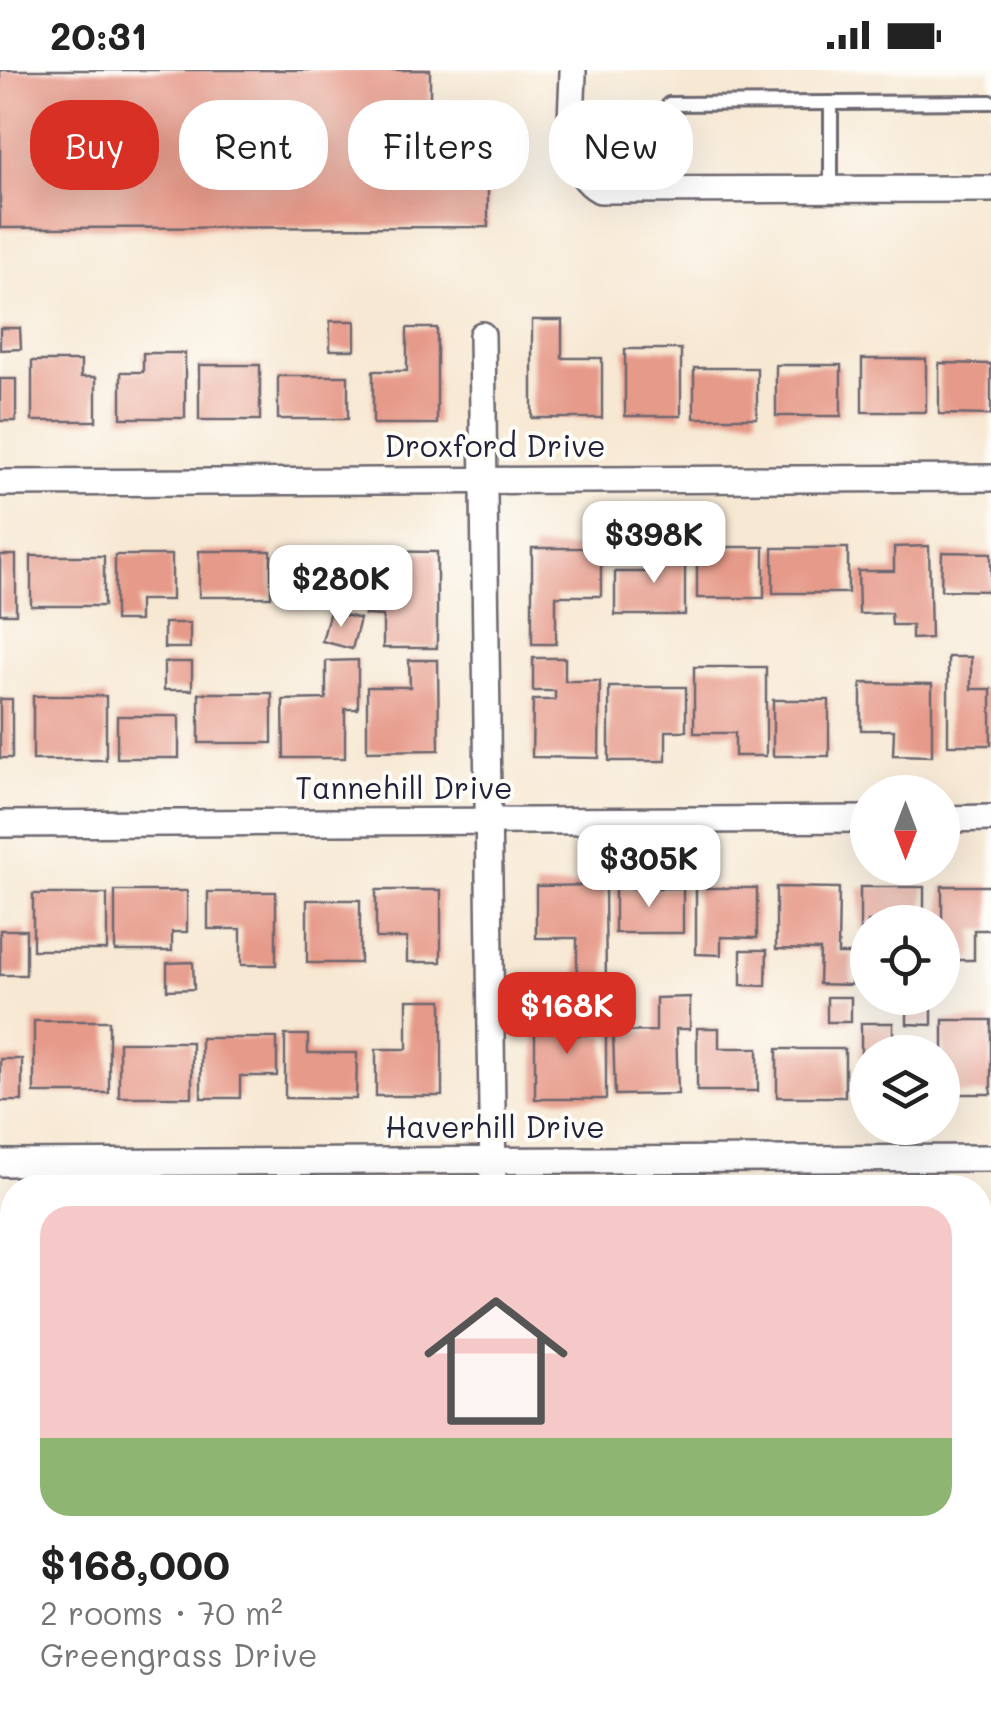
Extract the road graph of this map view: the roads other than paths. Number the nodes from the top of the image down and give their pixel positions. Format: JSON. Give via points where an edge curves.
{"nodes":[{"id":1,"x":573,"y":70,"type":"edge"},
{"id":2,"x":991,"y":102,"type":"edge"},
{"id":3,"x":693,"y":104,"type":"edge"},
{"id":4,"x":831,"y":104,"type":"junction"},
{"id":5,"x":991,"y":189,"type":"edge"},
{"id":6,"x":831,"y":190,"type":"junction"},
{"id":7,"x":482,"y":335,"type":"dead end"},
{"id":8,"x":991,"y":478,"type":"edge"},
{"id":9,"x":484,"y":479,"type":"junction"},
{"id":10,"x":0,"y":483,"type":"edge"},
{"id":11,"x":991,"y":818,"type":"edge"},
{"id":12,"x":850,"y":819,"type":"edge"},
{"id":13,"x":960,"y":819,"type":"edge"},
{"id":14,"x":488,"y":821,"type":"junction"},
{"id":15,"x":0,"y":824,"type":"edge"},
{"id":16,"x":991,"y":1158,"type":"edge"},
{"id":17,"x":493,"y":1161,"type":"junction"},
{"id":18,"x":0,"y":1163,"type":"edge"},
{"id":19,"x":493,"y":1175,"type":"edge"}],
"edges":[{"from":1,"to":6,"type":"street","via":[[574,147],[582,181],[610,191]]},
{"from":2,"to":4,"type":"lane"},
{"from":3,"to":4,"type":"lane"},
{"from":4,"to":6,"type":"lane"},
{"from":5,"to":6,"type":"street"},
{"from":7,"to":9,"type":"street"},
{"from":8,"to":9,"type":"street","name":"Droxford Drive"},
{"from":9,"to":10,"type":"street","name":"Droxford Drive"},
{"from":9,"to":14,"type":"street"},
{"from":11,"to":13,"type":"street"},
{"from":12,"to":14,"type":"street","name":"Tannehill Drive"},
{"from":14,"to":15,"type":"street","name":"Tannehill Drive"},
{"from":14,"to":17,"type":"street"},
{"from":16,"to":17,"type":"street","name":"Haverhill Drive"},
{"from":17,"to":18,"type":"street","name":"Haverhill Drive"},
{"from":17,"to":19,"type":"street"}]}
